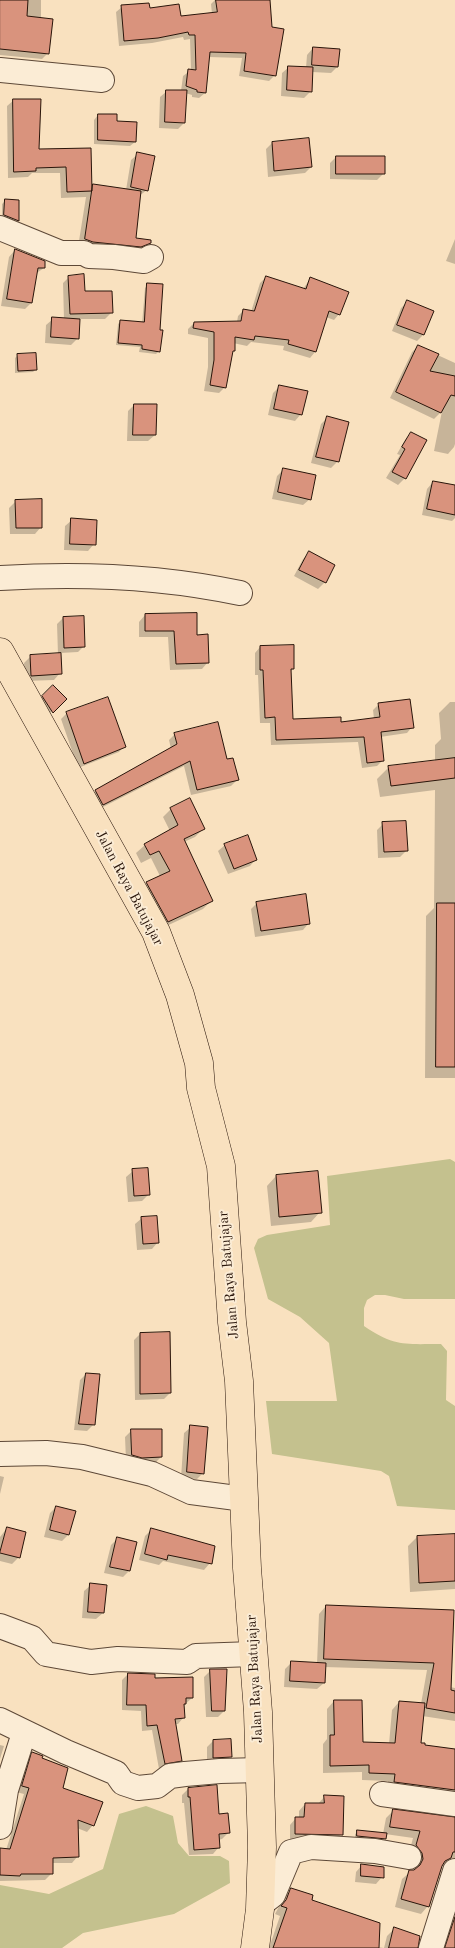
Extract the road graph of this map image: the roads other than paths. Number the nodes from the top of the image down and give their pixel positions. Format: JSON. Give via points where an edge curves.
{"nodes":[{"id":1,"x":0,"y":70,"type":"edge"},
{"id":2,"x":102,"y":80,"type":"dead end"},
{"id":3,"x":0,"y":228,"type":"edge"},
{"id":4,"x":151,"y":257,"type":"dead end"},
{"id":5,"x":0,"y":578,"type":"edge"},
{"id":6,"x":240,"y":593,"type":"dead end"},
{"id":7,"x":0,"y":652,"type":"edge"},
{"id":8,"x":0,"y":1454,"type":"edge"},
{"id":9,"x":244,"y":1499,"type":"junction"},
{"id":10,"x":0,"y":1626,"type":"edge"},
{"id":11,"x":253,"y":1654,"type":"junction"},
{"id":12,"x":0,"y":1720,"type":"edge"},
{"id":13,"x":24,"y":1733,"type":"junction"},
{"id":14,"x":260,"y":1770,"type":"junction"},
{"id":15,"x":382,"y":1794,"type":"dead end"},
{"id":16,"x":455,"y":1804,"type":"edge"},
{"id":17,"x":0,"y":1827,"type":"edge"},
{"id":18,"x":409,"y":1857,"type":"dead end"},
{"id":19,"x":455,"y":1870,"type":"edge"},
{"id":20,"x":260,"y":1905,"type":"junction"},
{"id":21,"x":256,"y":1948,"type":"edge"},
{"id":22,"x":431,"y":1948,"type":"edge"}],
"edges":[{"from":1,"to":2,"type":"street"},
{"from":3,"to":4,"type":"street","via":[[61,253],[144,262]]},
{"from":5,"to":6,"type":"street","via":[[105,575],[176,581]]},
{"from":7,"to":9,"type":"highway","name":"Jalan Raya Batujajar","via":[[156,932],[180,995],[199,1063],[221,1166],[239,1381]]},
{"from":8,"to":9,"type":"street","via":[[46,1453],[82,1457],[152,1474],[191,1492]]},
{"from":9,"to":11,"type":"highway","name":"Jalan Raya Batujajar"},
{"from":10,"to":11,"type":"street","via":[[32,1638],[46,1654],[91,1662],[118,1659],[187,1662],[196,1656]]},
{"from":11,"to":14,"type":"highway","name":"Jalan Raya Batujajar"},
{"from":12,"to":13,"type":"street"},
{"from":13,"to":14,"type":"street","via":[[116,1773],[124,1783],[138,1788],[157,1786],[170,1776]]},
{"from":13,"to":17,"type":"street","via":[[6,1790]]},
{"from":14,"to":20,"type":"highway","name":"Jalan Raya Batujajar"},
{"from":15,"to":16,"type":"street"},
{"from":18,"to":20,"type":"street","via":[[320,1847],[291,1852],[273,1895]]},
{"from":19,"to":22,"type":"street"},
{"from":20,"to":21,"type":"highway","name":"Jalan Raya Batujajar"}]}
